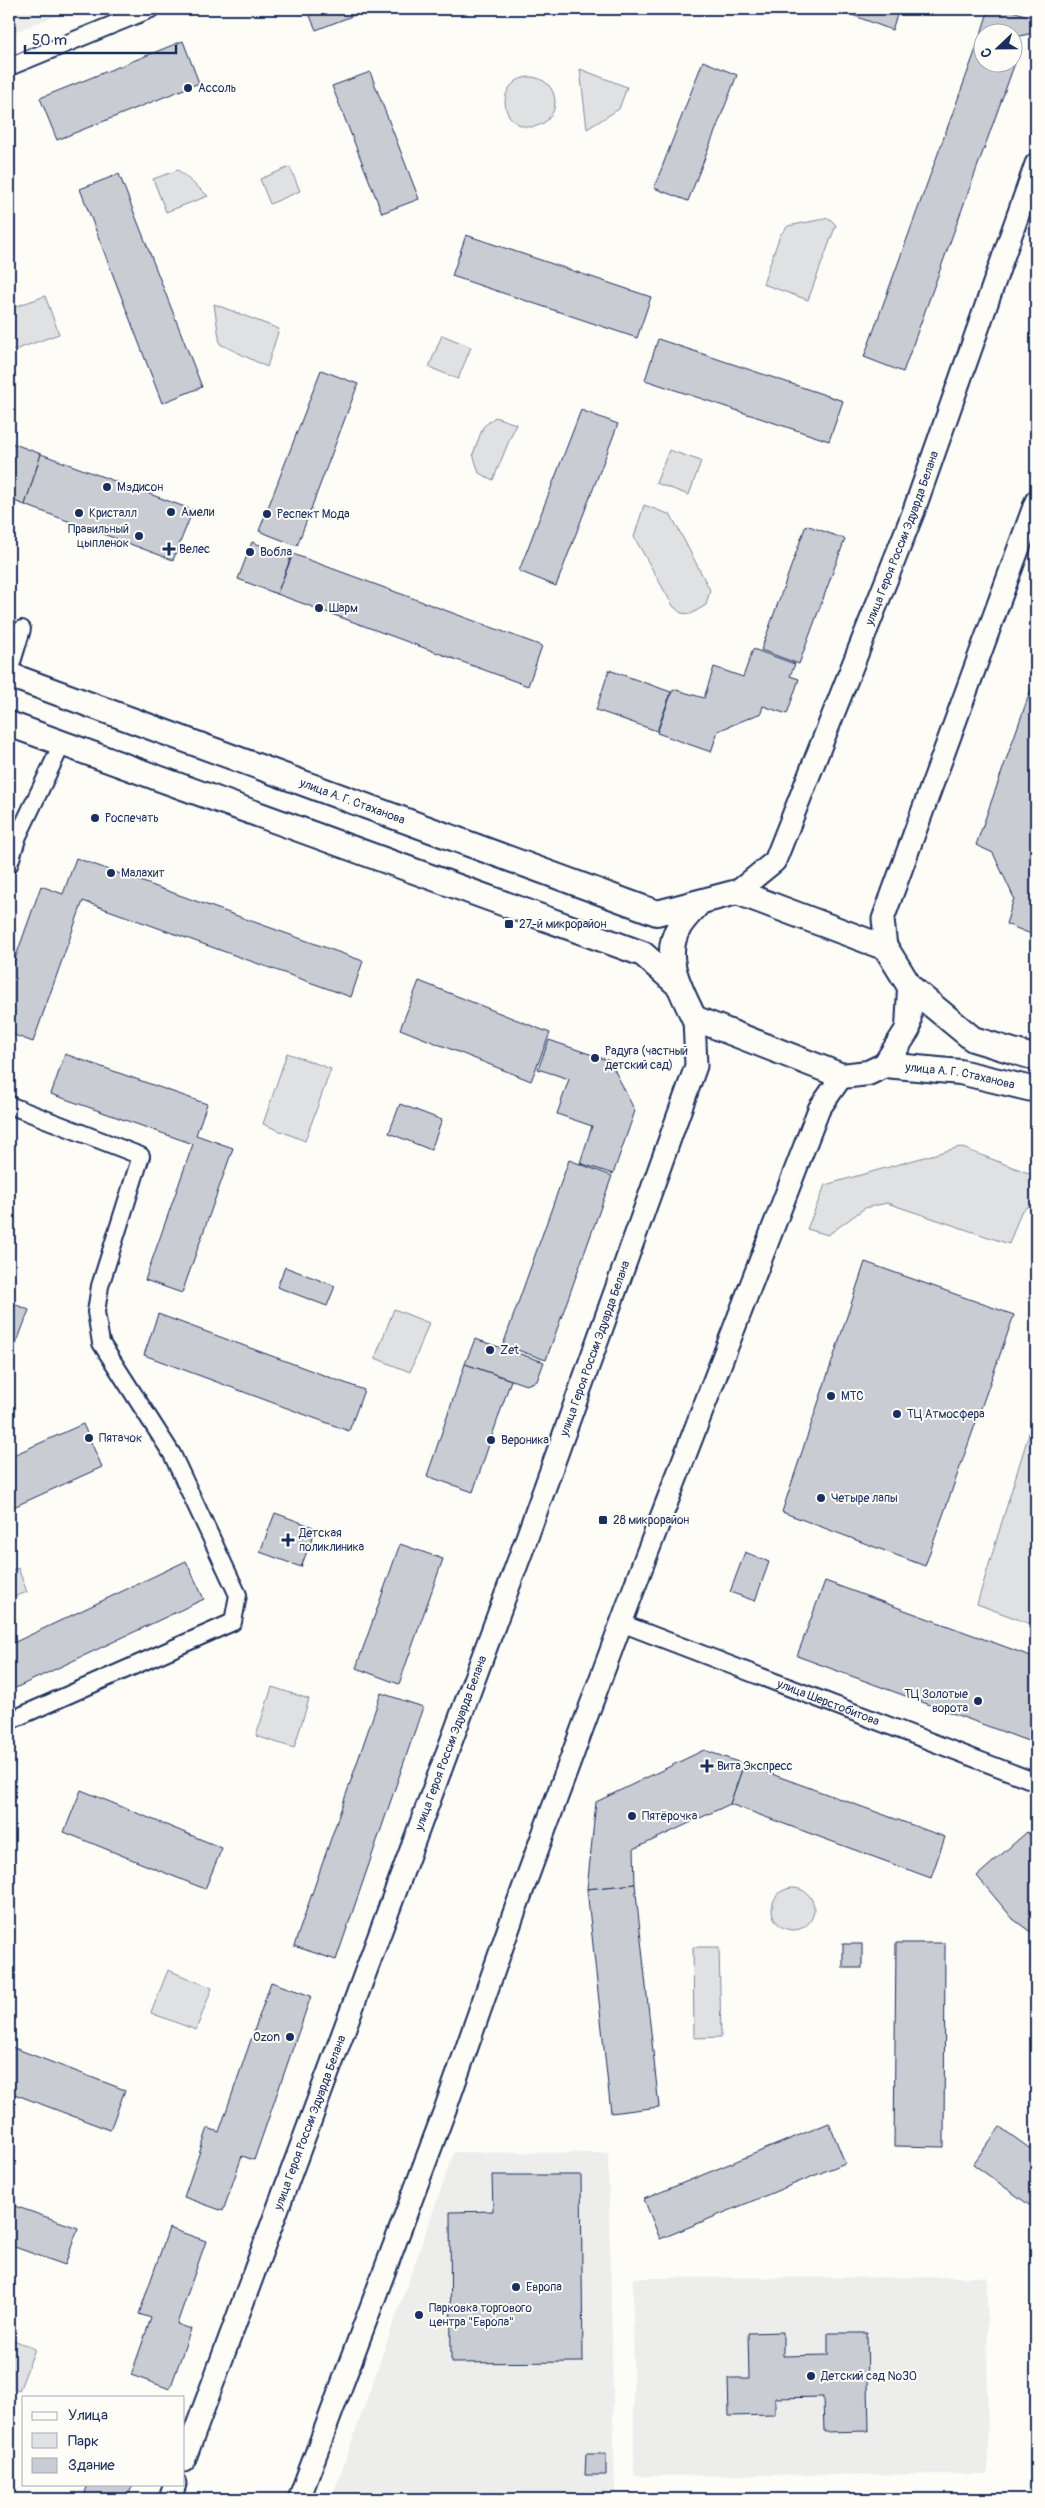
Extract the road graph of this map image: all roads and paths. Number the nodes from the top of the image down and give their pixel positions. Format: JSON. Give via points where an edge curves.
{"nodes":[{"id":1,"x":151,"y":9,"type":"edge"},
{"id":2,"x":9,"y":67,"type":"edge"},
{"id":3,"x":1036,"y":164,"type":"edge"},
{"id":4,"x":1036,"y":501,"type":"edge"},
{"id":5,"x":22,"y":629,"type":"dead end"},
{"id":6,"x":9,"y":673,"type":"edge"},
{"id":7,"x":9,"y":724,"type":"edge"},
{"id":8,"x":62,"y":744,"type":"junction"},
{"id":9,"x":9,"y":865,"type":"edge"},
{"id":10,"x":737,"y":892,"type":"junction"},
{"id":11,"x":699,"y":903,"type":"junction"},
{"id":12,"x":886,"y":948,"type":"junction"},
{"id":13,"x":678,"y":985,"type":"junction"},
{"id":14,"x":910,"y":987,"type":"junction"},
{"id":15,"x":694,"y":1018,"type":"junction"},
{"id":16,"x":1036,"y":1058,"type":"edge"},
{"id":17,"x":885,"y":1065,"type":"junction"},
{"id":18,"x":842,"y":1076,"type":"junction"},
{"id":19,"x":1036,"y":1090,"type":"edge"},
{"id":20,"x":9,"y":1105,"type":"edge"},
{"id":21,"x":621,"y":1624,"type":"junction"},
{"id":22,"x":9,"y":1721,"type":"edge"},
{"id":23,"x":1036,"y":1782,"type":"edge"},
{"id":24,"x":185,"y":2458,"type":"edge"},
{"id":25,"x":174,"y":2486,"type":"edge"},
{"id":26,"x":170,"y":2499,"type":"edge"},
{"id":27,"x":299,"y":2499,"type":"edge"}],
"edges":[{"from":1,"to":2,"type":"street"},
{"from":3,"to":10,"type":"street","name":"улица Героя России Эдуарда Белана","via":[[913,514],[775,861]]},
{"from":4,"to":12,"type":"street","via":[[883,920]]},
{"from":5,"to":6,"type":"street"},
{"from":6,"to":11,"type":"main road","name":"улица А. Г. Стаханова","via":[[657,913]]},
{"from":7,"to":8,"type":"main road"},
{"from":8,"to":9,"type":"street","via":[[18,836]]},
{"from":8,"to":13,"type":"main road","via":[[643,954]]},
{"from":10,"to":11,"type":"main road","name":"улица А. Г. Стаханова"},
{"from":10,"to":12,"type":"main road"},
{"from":11,"to":13,"type":"main road","via":[[678,927],[670,954]]},
{"from":12,"to":14,"type":"main road"},
{"from":13,"to":15,"type":"main road"},
{"from":14,"to":16,"type":"main road","via":[[973,1039]]},
{"from":14,"to":17,"type":"main road","via":[[908,1029]]},
{"from":15,"to":18,"type":"main road"},
{"from":15,"to":24,"type":"street","name":"улица Героя России Эдуарда Белана","via":[[696,1066],[526,1540]]},
{"from":17,"to":18,"type":"main road","via":[[868,1073]]},
{"from":17,"to":19,"type":"main road","name":"улица А. Г. Стаханова","via":[[960,1072]]},
{"from":18,"to":21,"type":"street","via":[[819,1109]]},
{"from":20,"to":22,"type":"street","via":[[142,1156],[100,1286],[96,1312],[101,1343],[172,1454],[238,1595],[233,1622]]},
{"from":21,"to":23,"type":"street","name":"улица Шерстобитова"},
{"from":21,"to":27,"type":"street","via":[[446,2107]]},
{"from":25,"to":26,"type":"street"}]}
